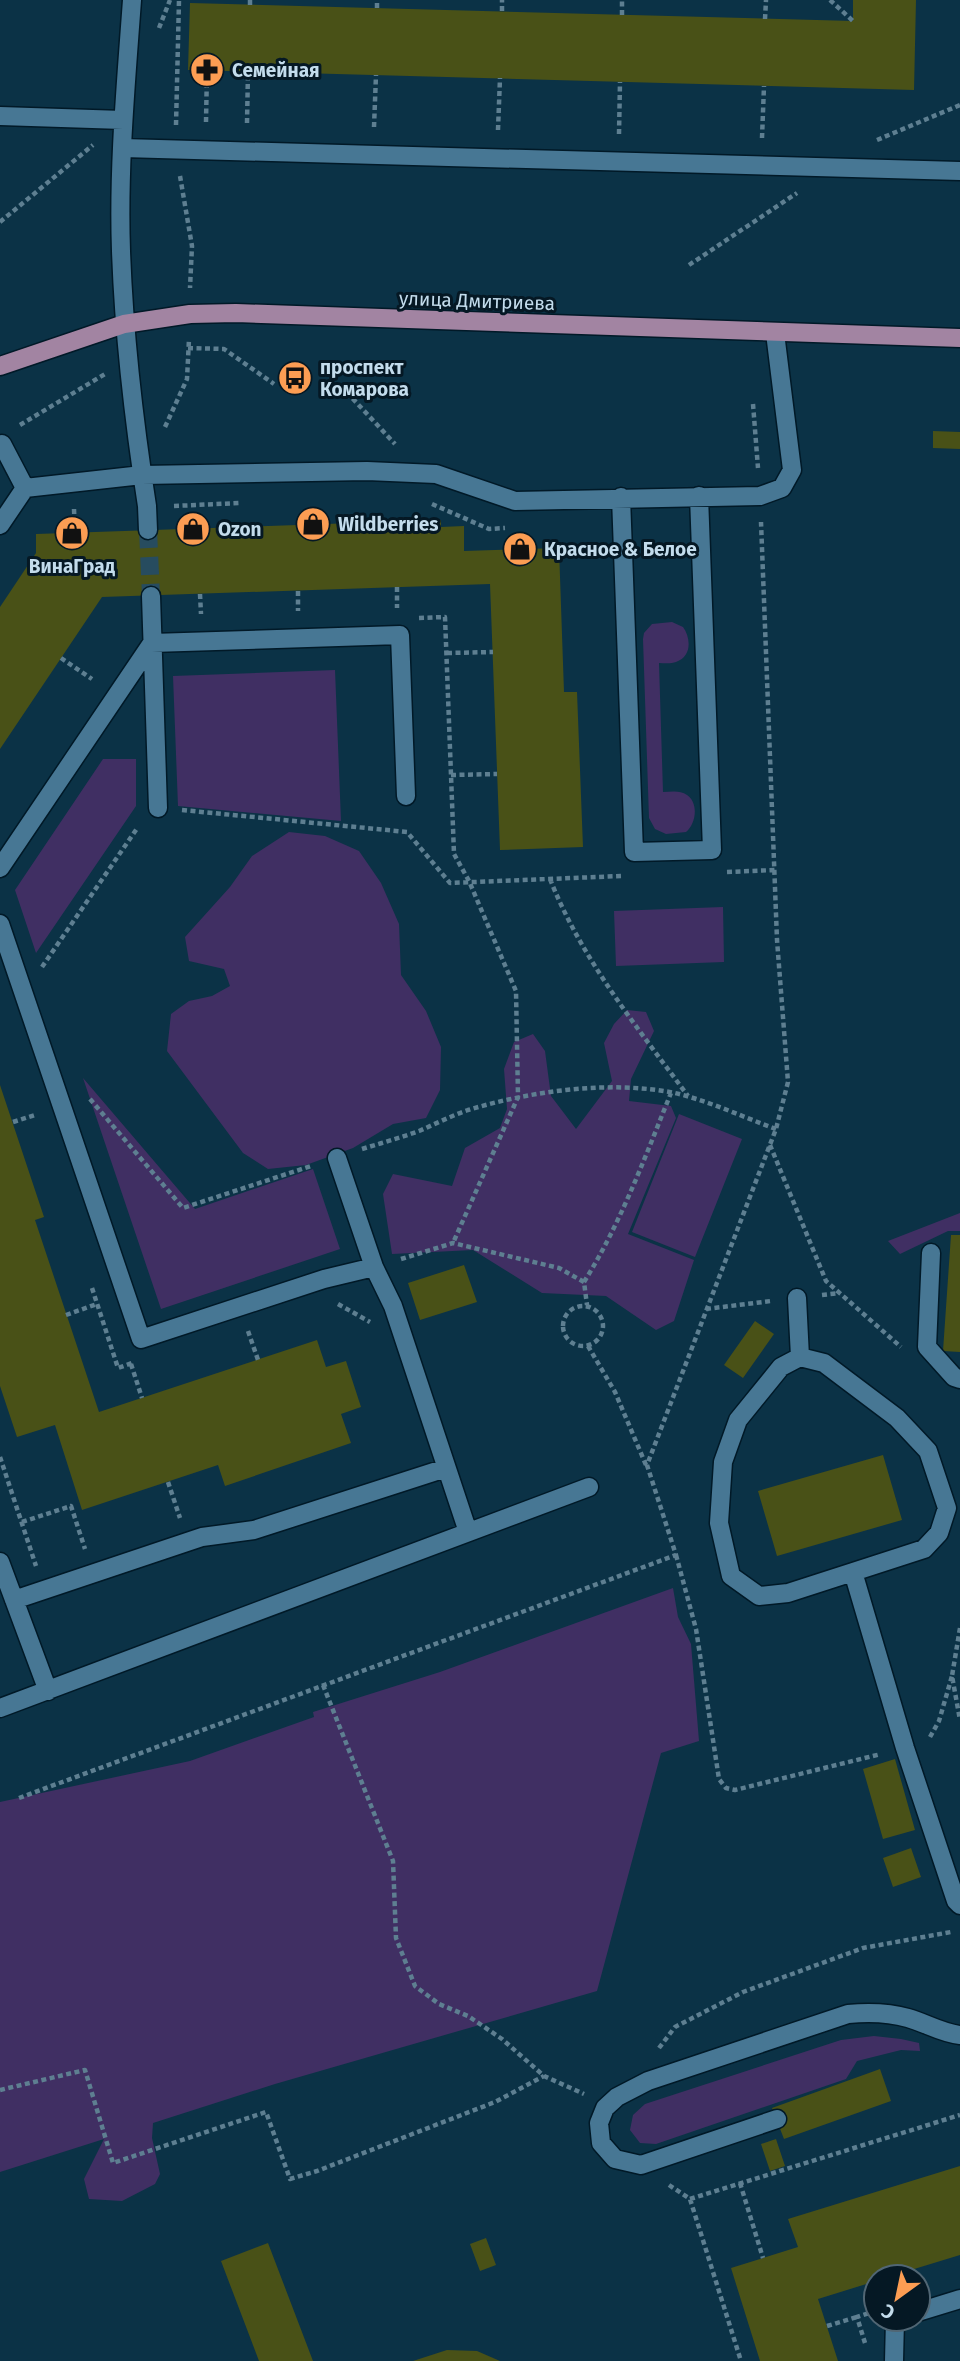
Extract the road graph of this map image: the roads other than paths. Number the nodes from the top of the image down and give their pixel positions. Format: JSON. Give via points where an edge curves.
{"nodes":[{"id":1,"x":132,"y":0,"type":"edge"},
{"id":2,"x":0,"y":116,"type":"edge"},
{"id":3,"x":123,"y":120,"type":"junction"},
{"id":4,"x":123,"y":148,"type":"junction"},
{"id":5,"x":960,"y":171,"type":"edge"},
{"id":6,"x":124,"y":324,"type":"junction"},
{"id":7,"x":775,"y":333,"type":"junction"},
{"id":8,"x":960,"y":338,"type":"edge"},
{"id":9,"x":0,"y":366,"type":"edge"},
{"id":10,"x":1,"y":445,"type":"edge"},
{"id":11,"x":142,"y":475,"type":"junction"},
{"id":12,"x":25,"y":488,"type":"junction"},
{"id":13,"x":699,"y":496,"type":"junction"},
{"id":14,"x":621,"y":497,"type":"junction"},
{"id":15,"x":0,"y":525,"type":"edge"},
{"id":16,"x":148,"y":530,"type":"tunnel mouth"},
{"id":17,"x":151,"y":596,"type":"tunnel mouth"},
{"id":18,"x":152,"y":643,"type":"junction"},
{"id":19,"x":406,"y":796,"type":"dead end"},
{"id":20,"x":158,"y":808,"type":"road end"},
{"id":21,"x":0,"y":868,"type":"edge"},
{"id":22,"x":0,"y":924,"type":"edge"},
{"id":23,"x":337,"y":1158,"type":"road end"},
{"id":24,"x":930,"y":1253,"type":"dead end"},
{"id":25,"x":374,"y":1267,"type":"junction"},
{"id":26,"x":797,"y":1298,"type":"road end"},
{"id":27,"x":800,"y":1356,"type":"junction"},
{"id":28,"x":960,"y":1379,"type":"edge"},
{"id":29,"x":446,"y":1468,"type":"junction"},
{"id":30,"x":589,"y":1487,"type":"dead end"},
{"id":31,"x":468,"y":1532,"type":"junction"},
{"id":32,"x":0,"y":1562,"type":"edge"},
{"id":33,"x":853,"y":1572,"type":"junction"},
{"id":34,"x":14,"y":1600,"type":"junction"},
{"id":35,"x":48,"y":1690,"type":"junction"},
{"id":36,"x":0,"y":1708,"type":"edge"},
{"id":37,"x":960,"y":1905,"type":"edge"},
{"id":38,"x":960,"y":2035,"type":"edge"},
{"id":39,"x":776,"y":2119,"type":"dead end"},
{"id":40,"x":960,"y":2298,"type":"edge"},
{"id":41,"x":932,"y":2307,"type":"edge"},
{"id":42,"x":895,"y":2333,"type":"edge"},
{"id":43,"x":894,"y":2361,"type":"edge"}],
"edges":[{"from":1,"to":3,"type":"lane"},
{"from":2,"to":3,"type":"lane"},
{"from":3,"to":4,"type":"lane"},
{"from":4,"to":5,"type":"lane"},
{"from":4,"to":6,"type":"lane"},
{"from":6,"to":7,"type":"main road","name":"улица Дмитриева","via":[[190,314],[236,313]]},
{"from":6,"to":9,"type":"main road","name":"улица Дмитриева"},
{"from":6,"to":11,"type":"lane"},
{"from":7,"to":8,"type":"main road","name":"улица Дмитриева"},
{"from":7,"to":13,"type":"lane","via":[[792,470],[782,488],[760,496]]},
{"from":10,"to":12,"type":"lane"},
{"from":11,"to":12,"type":"lane"},
{"from":11,"to":14,"type":"lane","via":[[422,473],[515,501]]},
{"from":11,"to":16,"type":"lane"},
{"from":12,"to":15,"type":"lane"},
{"from":13,"to":14,"type":"lane"},
{"from":13,"to":14,"type":"lane","via":[[712,850],[634,852]]},
{"from":17,"to":18,"type":"lane"},
{"from":18,"to":19,"type":"lane","via":[[400,635]]},
{"from":18,"to":20,"type":"lane"},
{"from":18,"to":21,"type":"lane"},
{"from":22,"to":25,"type":"lane","via":[[141,1339]]},
{"from":23,"to":25,"type":"lane"},
{"from":24,"to":28,"type":"lane","via":[[927,1347]]},
{"from":25,"to":29,"type":"lane","via":[[393,1306]]},
{"from":26,"to":27,"type":"lane"},
{"from":27,"to":33,"type":"lane","via":[[824,1363],[897,1418],[928,1451],[947,1508],[939,1534],[923,1549]]},
{"from":27,"to":33,"type":"lane","via":[[781,1367],[738,1420],[723,1462],[719,1523],[731,1576],[759,1597],[788,1593]]},
{"from":29,"to":31,"type":"lane"},
{"from":29,"to":34,"type":"lane","via":[[254,1530],[202,1537]]},
{"from":30,"to":31,"type":"lane"},
{"from":31,"to":35,"type":"lane"},
{"from":32,"to":34,"type":"lane"},
{"from":33,"to":37,"type":"lane","via":[[905,1748]]},
{"from":34,"to":35,"type":"lane"},
{"from":35,"to":36,"type":"lane"},
{"from":38,"to":39,"type":"lane","via":[[876,2011],[848,2014],[648,2081],[617,2097],[599,2123],[601,2143],[615,2159],[641,2165]]},
{"from":40,"to":41,"type":"lane"},
{"from":42,"to":43,"type":"lane"}]}
